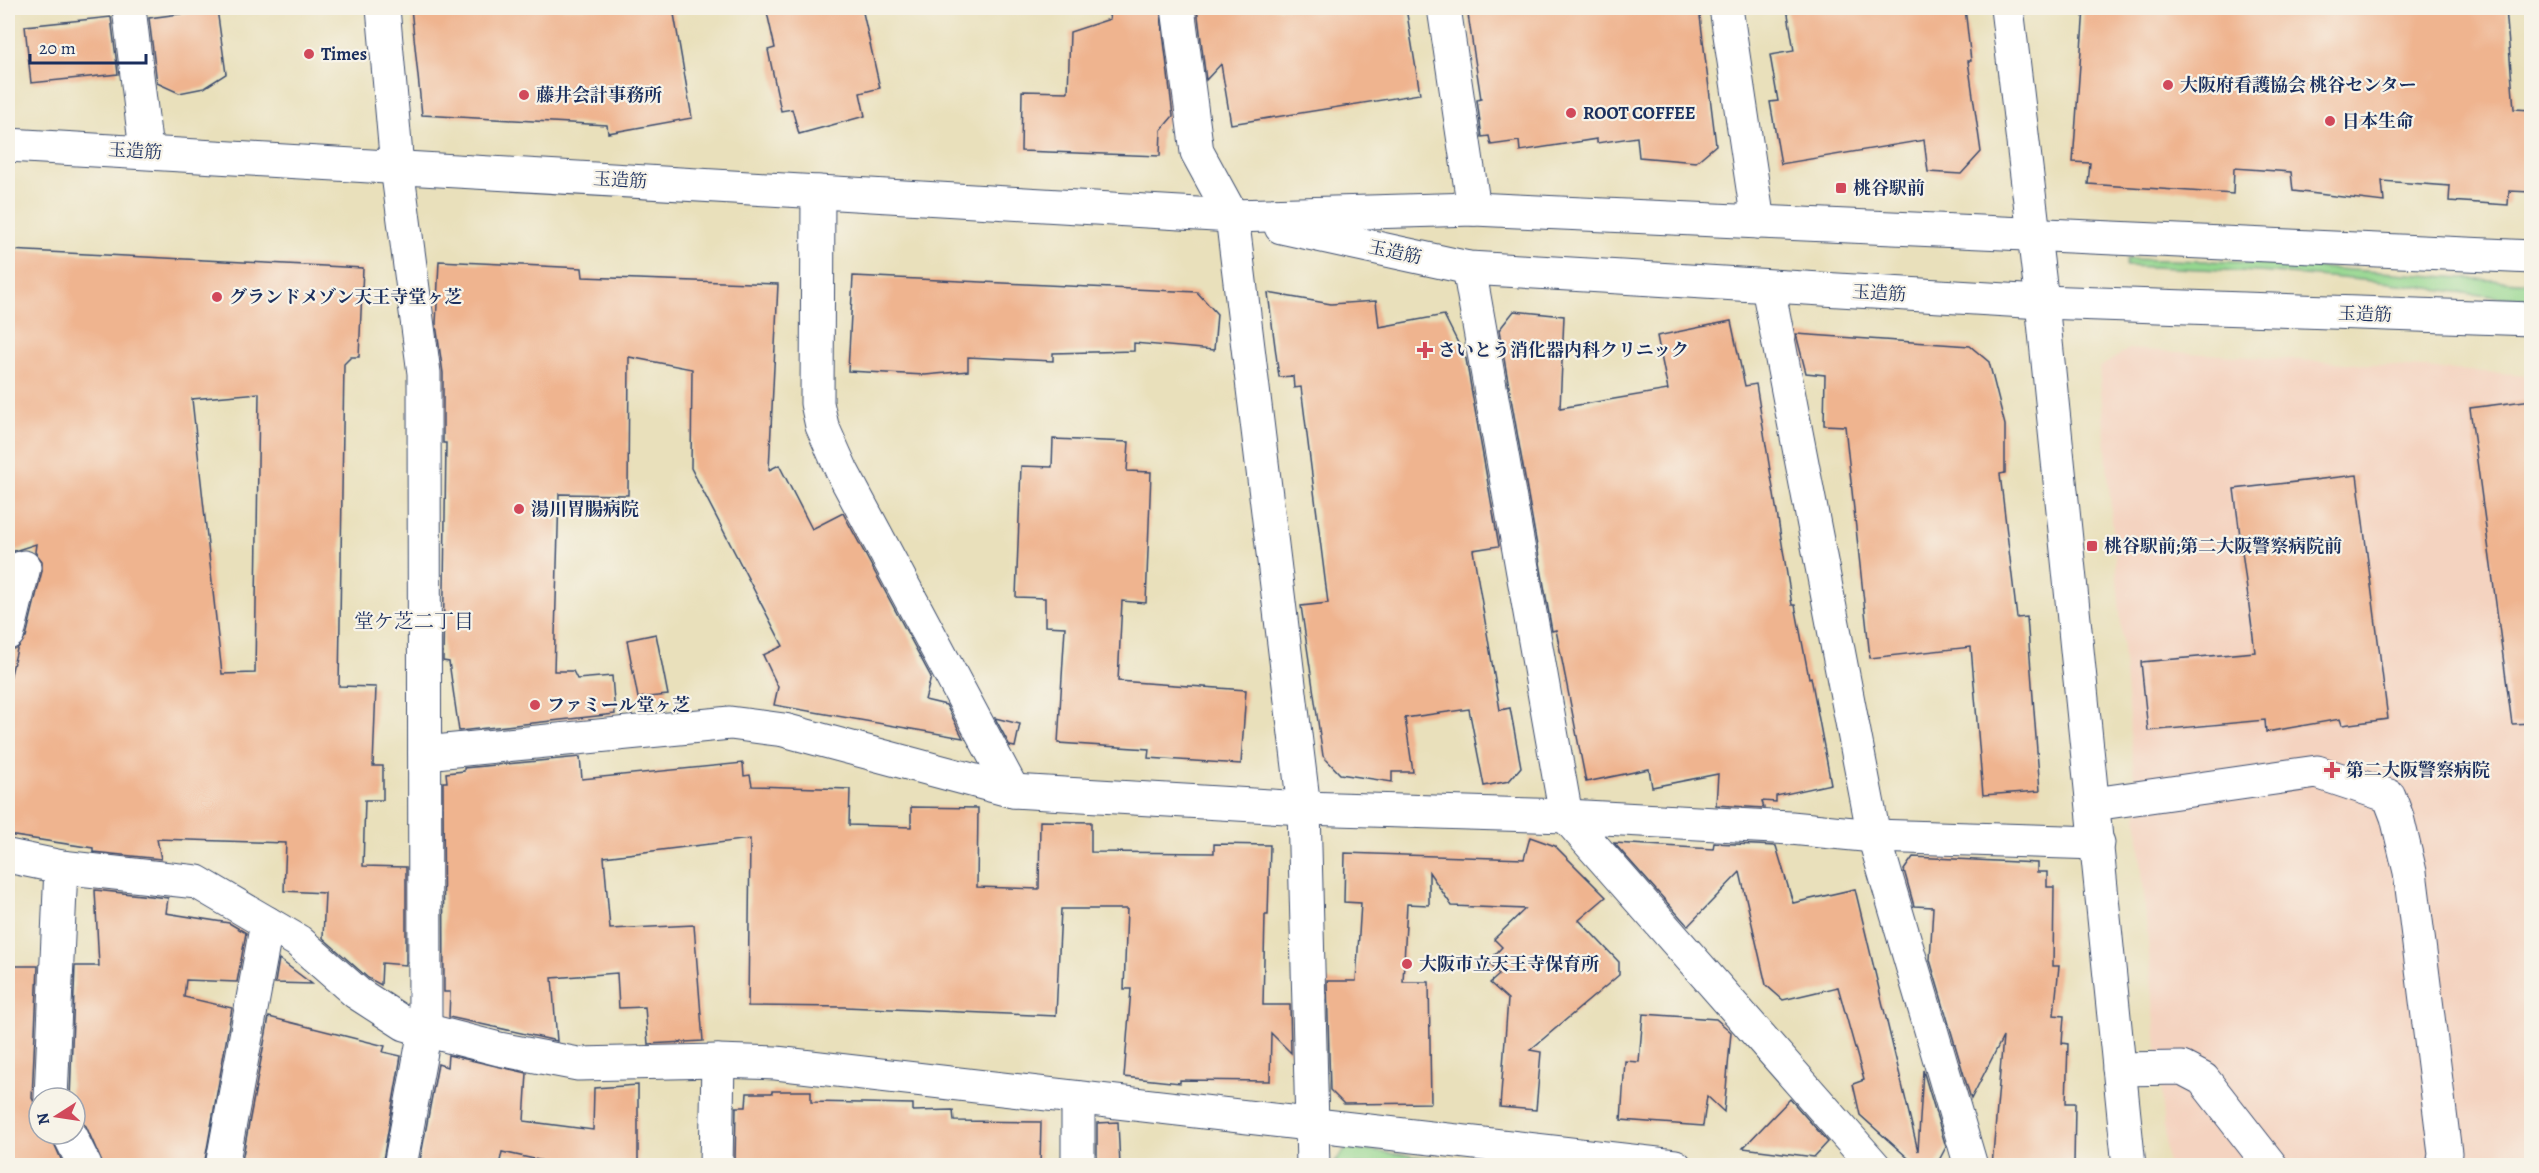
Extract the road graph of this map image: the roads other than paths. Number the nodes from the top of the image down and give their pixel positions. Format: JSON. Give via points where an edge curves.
{"nodes":[{"id":1,"x":129,"y":8,"type":"edge"},
{"id":2,"x":383,"y":8,"type":"edge"},
{"id":3,"x":1178,"y":8,"type":"edge"},
{"id":4,"x":1444,"y":8,"type":"edge"},
{"id":5,"x":1726,"y":8,"type":"edge"},
{"id":6,"x":2007,"y":8,"type":"edge"},
{"id":7,"x":8,"y":144,"type":"edge"},
{"id":8,"x":146,"y":151,"type":"junction"},
{"id":9,"x":398,"y":167,"type":"junction"},
{"id":10,"x":818,"y":192,"type":"junction"},
{"id":11,"x":1474,"y":209,"type":"junction"},
{"id":12,"x":1232,"y":216,"type":"junction"},
{"id":13,"x":1758,"y":222,"type":"junction"},
{"id":14,"x":2034,"y":236,"type":"junction"},
{"id":15,"x":2532,"y":257,"type":"edge"},
{"id":16,"x":1469,"y":268,"type":"junction"},
{"id":17,"x":1768,"y":287,"type":"junction"},
{"id":18,"x":2042,"y":302,"type":"junction"},
{"id":19,"x":2532,"y":320,"type":"edge"},
{"id":20,"x":8,"y":573,"type":"edge"},
{"id":21,"x":8,"y":633,"type":"edge"},
{"id":22,"x":425,"y":753,"type":"junction"},
{"id":23,"x":1013,"y":791,"type":"junction"},
{"id":24,"x":2094,"y":804,"type":"junction"},
{"id":25,"x":1304,"y":808,"type":"junction"},
{"id":26,"x":1566,"y":816,"type":"junction"},
{"id":27,"x":1874,"y":836,"type":"junction"},
{"id":28,"x":2098,"y":843,"type":"junction"},
{"id":29,"x":8,"y":856,"type":"edge"},
{"id":30,"x":61,"y":867,"type":"junction"},
{"id":31,"x":267,"y":923,"type":"junction"},
{"id":32,"x":425,"y":1029,"type":"junction"},
{"id":33,"x":718,"y":1061,"type":"junction"},
{"id":34,"x":2119,"y":1069,"type":"junction"},
{"id":35,"x":52,"y":1086,"type":"edge"},
{"id":36,"x":1078,"y":1098,"type":"junction"},
{"id":37,"x":1312,"y":1124,"type":"junction"},
{"id":38,"x":75,"y":1146,"type":"edge"},
{"id":39,"x":1551,"y":1159,"type":"edge"},
{"id":40,"x":85,"y":1166,"type":"edge"},
{"id":41,"x":222,"y":1166,"type":"edge"},
{"id":42,"x":400,"y":1166,"type":"edge"},
{"id":43,"x":716,"y":1166,"type":"edge"},
{"id":44,"x":1078,"y":1166,"type":"edge"},
{"id":45,"x":1313,"y":1166,"type":"edge"},
{"id":46,"x":1675,"y":1166,"type":"edge"},
{"id":47,"x":1874,"y":1166,"type":"edge"},
{"id":48,"x":1971,"y":1166,"type":"edge"},
{"id":49,"x":2129,"y":1166,"type":"edge"},
{"id":50,"x":2271,"y":1166,"type":"edge"},
{"id":51,"x":2443,"y":1166,"type":"edge"}],
"edges":[{"from":1,"to":8,"type":"street"},
{"from":2,"to":9,"type":"street"},
{"from":3,"to":12,"type":"street","via":[[1197,152]]},
{"from":4,"to":11,"type":"street"},
{"from":5,"to":13,"type":"street"},
{"from":6,"to":14,"type":"street"},
{"from":7,"to":8,"type":"street","name":"玉造筋"},
{"from":8,"to":9,"type":"street","name":"玉造筋"},
{"from":9,"to":10,"type":"street","name":"玉造筋"},
{"from":9,"to":22,"type":"street","via":[[424,373]]},
{"from":10,"to":12,"type":"street","name":"玉造筋"},
{"from":10,"to":23,"type":"street","via":[[817,403],[822,426],[842,471]]},
{"from":11,"to":12,"type":"street","name":"玉造筋"},
{"from":11,"to":13,"type":"street","name":"玉造筋"},
{"from":12,"to":16,"type":"street","name":"玉造筋"},
{"from":12,"to":25,"type":"street"},
{"from":13,"to":14,"type":"street","name":"玉造筋"},
{"from":14,"to":15,"type":"street","name":"玉造筋"},
{"from":14,"to":18,"type":"street"},
{"from":16,"to":17,"type":"street","name":"玉造筋"},
{"from":16,"to":26,"type":"street"},
{"from":17,"to":18,"type":"street","name":"玉造筋"},
{"from":17,"to":27,"type":"street"},
{"from":18,"to":19,"type":"street","name":"玉造筋"},
{"from":18,"to":24,"type":"street"},
{"from":20,"to":21,"type":"street","via":[[24,567]]},
{"from":22,"to":23,"type":"street","via":[[729,723],[784,730]]},
{"from":22,"to":32,"type":"street"},
{"from":23,"to":25,"type":"street"},
{"from":24,"to":28,"type":"street"},
{"from":24,"to":51,"type":"street","via":[[2318,772],[2389,796],[2410,872],[2445,1153]]},
{"from":25,"to":26,"type":"street"},
{"from":25,"to":37,"type":"street"},
{"from":26,"to":27,"type":"street"},
{"from":26,"to":47,"type":"street"},
{"from":27,"to":28,"type":"street"},
{"from":27,"to":48,"type":"street"},
{"from":28,"to":34,"type":"street"},
{"from":29,"to":30,"type":"street"},
{"from":30,"to":31,"type":"street","via":[[197,882]]},
{"from":30,"to":35,"type":"street"},
{"from":31,"to":32,"type":"street","via":[[297,941],[357,993],[405,1024]]},
{"from":31,"to":41,"type":"street"},
{"from":32,"to":33,"type":"street","via":[[578,1064]]},
{"from":32,"to":42,"type":"street"},
{"from":33,"to":36,"type":"street","via":[[776,1063]]},
{"from":33,"to":43,"type":"street"},
{"from":34,"to":49,"type":"street"},
{"from":34,"to":50,"type":"street","via":[[2182,1068],[2203,1079]]},
{"from":36,"to":37,"type":"street"},
{"from":36,"to":44,"type":"street"},
{"from":37,"to":39,"type":"street"},
{"from":37,"to":45,"type":"street"},
{"from":38,"to":40,"type":"street"},
{"from":39,"to":46,"type":"street"}]}
